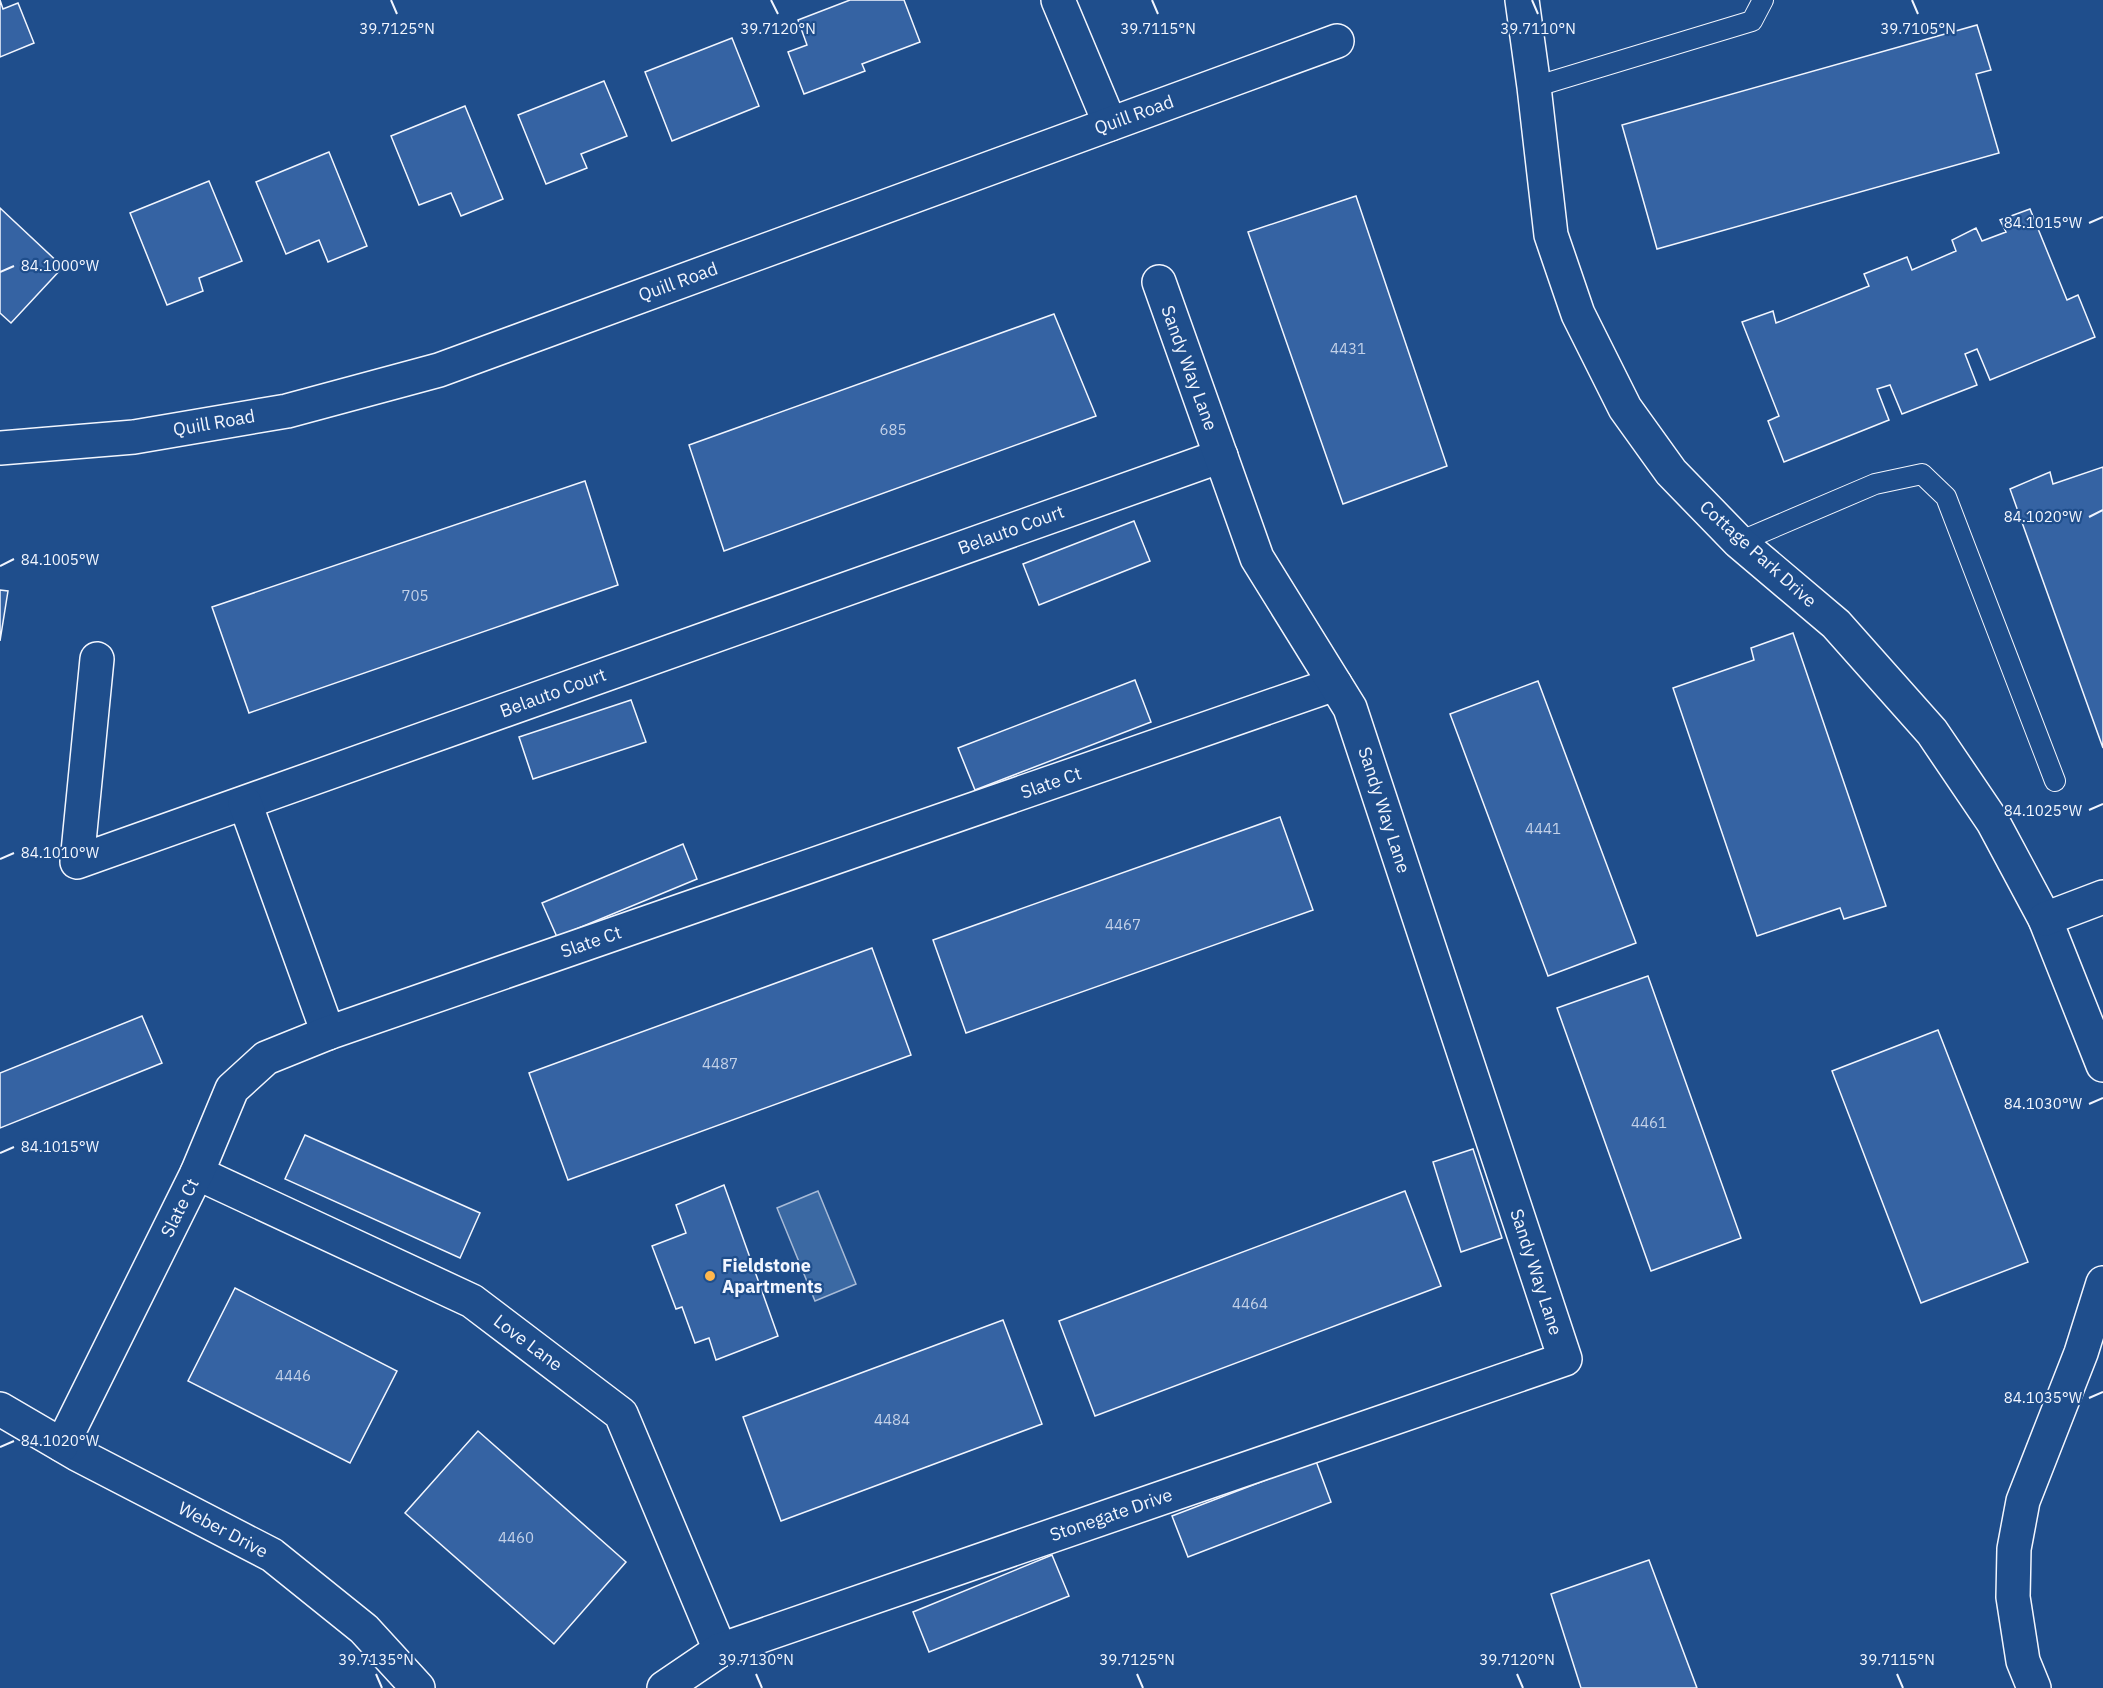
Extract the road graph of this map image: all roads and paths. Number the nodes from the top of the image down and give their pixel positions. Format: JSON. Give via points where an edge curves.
{"nodes":[{"id":1,"x":1058,"y":0,"type":"edge"},
{"id":2,"x":1522,"y":0,"type":"edge"},
{"id":3,"x":1763,"y":0,"type":"edge"},
{"id":4,"x":1337,"y":41,"type":"dead end"},
{"id":5,"x":1534,"y":87,"type":"junction"},
{"id":6,"x":1110,"y":124,"type":"junction"},
{"id":7,"x":1159,"y":282,"type":"dead end"},
{"id":8,"x":0,"y":448,"type":"edge"},
{"id":9,"x":1221,"y":456,"type":"junction"},
{"id":10,"x":1739,"y":543,"type":"junction"},
{"id":11,"x":97,"y":659,"type":"dead end"},
{"id":12,"x":1335,"y":684,"type":"junction"},
{"id":13,"x":2055,"y":782,"type":"dead end"},
{"id":14,"x":245,"y":802,"type":"junction"},
{"id":15,"x":2103,"y":897,"type":"edge"},
{"id":16,"x":2046,"y":919,"type":"junction"},
{"id":17,"x":328,"y":1033,"type":"junction"},
{"id":18,"x":2103,"y":1065,"type":"edge"},
{"id":19,"x":197,"y":1173,"type":"junction"},
{"id":20,"x":2103,"y":1283,"type":"edge"},
{"id":21,"x":1565,"y":1359,"type":"joint"},
{"id":22,"x":0,"y":1409,"type":"edge"},
{"id":23,"x":62,"y":1445,"type":"junction"},
{"id":24,"x":720,"y":1650,"type":"junction"},
{"id":25,"x":418,"y":1688,"type":"edge"},
{"id":26,"x":664,"y":1688,"type":"edge"},
{"id":27,"x":2034,"y":1688,"type":"edge"}],
"edges":[{"from":1,"to":6,"type":"street"},
{"from":2,"to":5,"type":"street","name":"Cottage Park Drive"},
{"from":3,"to":5,"type":"lane","via":[[1752,21]]},
{"from":4,"to":6,"type":"street","name":"Quill Road"},
{"from":5,"to":10,"type":"street","name":"Cottage Park Drive","via":[[1551,235],[1578,314],[1625,408],[1671,472]]},
{"from":6,"to":8,"type":"street","name":"Quill Road","via":[[440,370],[287,411],[134,437]]},
{"from":7,"to":9,"type":"street","name":"Sandy Way Lane"},
{"from":9,"to":12,"type":"street","name":"Sandy Way Lane","via":[[1257,558]]},
{"from":9,"to":14,"type":"street","name":"Belauto Court"},
{"from":10,"to":13,"type":"lane","via":[[1875,484],[1922,474],[1946,496]]},
{"from":10,"to":16,"type":"street","name":"Cottage Park Drive","via":[[1836,624],[1932,732],[1993,822]]},
{"from":11,"to":14,"type":"street","name":"Belauto Court","via":[[77,862]]},
{"from":12,"to":17,"type":"street","name":"Slate Ct"},
{"from":12,"to":21,"type":"street","name":"Sandy Way Lane","via":[[1350,708]]},
{"from":14,"to":17,"type":"street"},
{"from":15,"to":16,"type":"street"},
{"from":16,"to":18,"type":"street","name":"Cottage Park Drive"},
{"from":17,"to":19,"type":"street","name":"Slate Ct","via":[[266,1058],[232,1089]]},
{"from":19,"to":23,"type":"street","name":"Slate Ct"},
{"from":19,"to":24,"type":"street","name":"Love Lane","via":[[472,1301],[621,1414]]},
{"from":20,"to":27,"type":"street","via":[[2081,1353],[2023,1502],[2014,1549],[2013,1597],[2023,1661]]},
{"from":21,"to":24,"type":"street","name":"Stonegate Drive"},
{"from":22,"to":23,"type":"street","name":"Weber Drive"},
{"from":23,"to":25,"type":"street","name":"Weber Drive","via":[[272,1555],[364,1629]]},
{"from":24,"to":26,"type":"street","name":"Stonegate Drive"}]}
